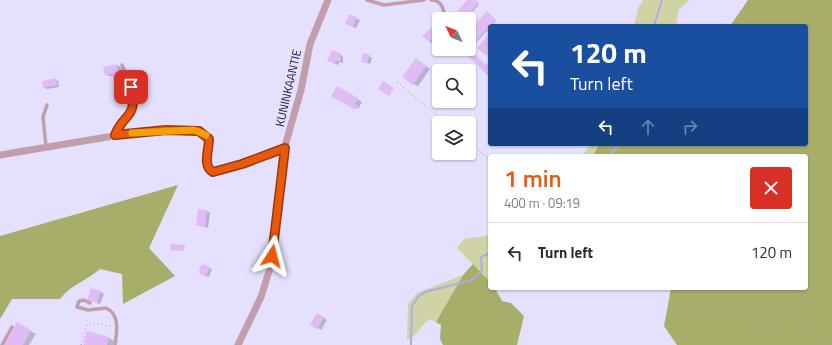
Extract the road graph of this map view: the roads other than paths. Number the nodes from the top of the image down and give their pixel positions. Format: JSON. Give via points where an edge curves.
{"nodes":[{"id":1,"x":328,"y":0,"type":"edge"},
{"id":2,"x":367,"y":0,"type":"edge"},
{"id":3,"x":424,"y":0,"type":"edge"},
{"id":4,"x":431,"y":0,"type":"edge"},
{"id":5,"x":445,"y":12,"type":"edge"},
{"id":6,"x":122,"y":65,"type":"dead end"},
{"id":7,"x":47,"y":105,"type":"dead end"},
{"id":8,"x":115,"y":135,"type":"junction"},
{"id":9,"x":46,"y":147,"type":"junction"},
{"id":10,"x":285,"y":148,"type":"junction"},
{"id":11,"x":0,"y":155,"type":"edge"},
{"id":12,"x":90,"y":303,"type":"dead end"},
{"id":13,"x":12,"y":327,"type":"dead end"},
{"id":14,"x":2,"y":345,"type":"edge"},
{"id":15,"x":115,"y":345,"type":"edge"},
{"id":16,"x":238,"y":345,"type":"edge"}],
"edges":[{"from":1,"to":10,"type":"street","name":"KUNINKAANTIE","via":[[310,44],[301,90]]},
{"from":2,"to":3,"type":"lane","via":[[384,4]]},
{"from":4,"to":5,"type":"lane","via":[[439,2]]},
{"from":6,"to":8,"type":"lane","via":[[134,99],[133,109],[118,127]]},
{"from":7,"to":9,"type":"lane","via":[[43,117]]},
{"from":8,"to":9,"type":"street"},
{"from":8,"to":10,"type":"street","via":[[166,130],[199,131],[209,139],[207,165],[213,172]]},
{"from":9,"to":11,"type":"street"},
{"from":10,"to":16,"type":"street","name":"KUNINKAANTIE","via":[[270,268],[261,297]]},
{"from":12,"to":15,"type":"lane","via":[[79,301],[77,307],[88,310],[111,310],[117,328]]},
{"from":13,"to":14,"type":"lane"}]}
